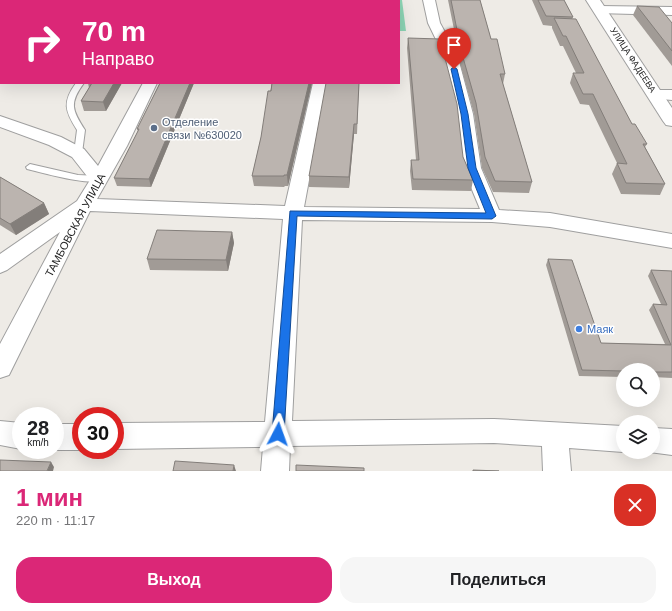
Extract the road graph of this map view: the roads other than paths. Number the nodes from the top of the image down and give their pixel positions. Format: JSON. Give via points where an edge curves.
{"nodes":[{"id":1,"x":429,"y":0,"type":"edge"},
{"id":2,"x":596,"y":5,"type":"edge"},
{"id":3,"x":672,"y":11,"type":"edge"},
{"id":4,"x":79,"y":84,"type":"edge"},
{"id":5,"x":150,"y":84,"type":"edge"},
{"id":6,"x":320,"y":84,"type":"edge"},
{"id":7,"x":655,"y":95,"type":"junction"},
{"id":8,"x":672,"y":95,"type":"edge"},
{"id":9,"x":0,"y":121,"type":"edge"},
{"id":10,"x":672,"y":121,"type":"edge"},
{"id":11,"x":78,"y":153,"type":"junction"},
{"id":12,"x":30,"y":167,"type":"dead end"},
{"id":13,"x":99,"y":178,"type":"junction"},
{"id":14,"x":84,"y":205,"type":"junction"},
{"id":15,"x":293,"y":213,"type":"junction"},
{"id":16,"x":492,"y":216,"type":"junction"},
{"id":17,"x":672,"y":241,"type":"edge"},
{"id":18,"x":0,"y":265,"type":"edge"},
{"id":19,"x":0,"y":368,"type":"edge"},
{"id":20,"x":0,"y":433,"type":"edge"},
{"id":21,"x":278,"y":434,"type":"junction"},
{"id":22,"x":555,"y":434,"type":"junction"},
{"id":23,"x":12,"y":435,"type":"edge"},
{"id":24,"x":124,"y":436,"type":"edge"},
{"id":25,"x":616,"y":438,"type":"edge"},
{"id":26,"x":660,"y":441,"type":"edge"},
{"id":27,"x":672,"y":442,"type":"edge"},
{"id":28,"x":275,"y":471,"type":"edge"},
{"id":29,"x":557,"y":471,"type":"edge"}],
"edges":[{"from":1,"to":16,"type":"street","via":[[434,23],[450,54],[465,114],[472,168]]},
{"from":2,"to":3,"type":"street"},
{"from":2,"to":7,"type":"street","name":"УЛИЦА ФАДЕЕВА"},
{"from":4,"to":11,"type":"lane","via":[[72,94],[70,107],[72,116],[81,130]]},
{"from":5,"to":13,"type":"street","name":"ТАМБОВСКАЯ УЛИЦА","via":[[119,146]]},
{"from":6,"to":15,"type":"street"},
{"from":7,"to":8,"type":"street"},
{"from":7,"to":10,"type":"street","name":"УЛИЦА ФАДЕЕВА"},
{"from":9,"to":11,"type":"street","via":[[55,141]]},
{"from":11,"to":13,"type":"street"},
{"from":12,"to":13,"type":"lane","via":[[78,178]]},
{"from":13,"to":14,"type":"street","name":"ТАМБОВСКАЯ УЛИЦА"},
{"from":14,"to":15,"type":"street"},
{"from":14,"to":18,"type":"street"},
{"from":14,"to":19,"type":"street","name":"ТАМБОВСКАЯ УЛИЦА"},
{"from":15,"to":16,"type":"street"},
{"from":15,"to":21,"type":"street"},
{"from":16,"to":17,"type":"street","via":[[550,220]]},
{"from":20,"to":23,"type":"street"},
{"from":21,"to":22,"type":"street","via":[[494,431]]},
{"from":21,"to":24,"type":"street"},
{"from":21,"to":28,"type":"street"},
{"from":22,"to":25,"type":"street"},
{"from":22,"to":29,"type":"street"},
{"from":26,"to":27,"type":"street"}]}
